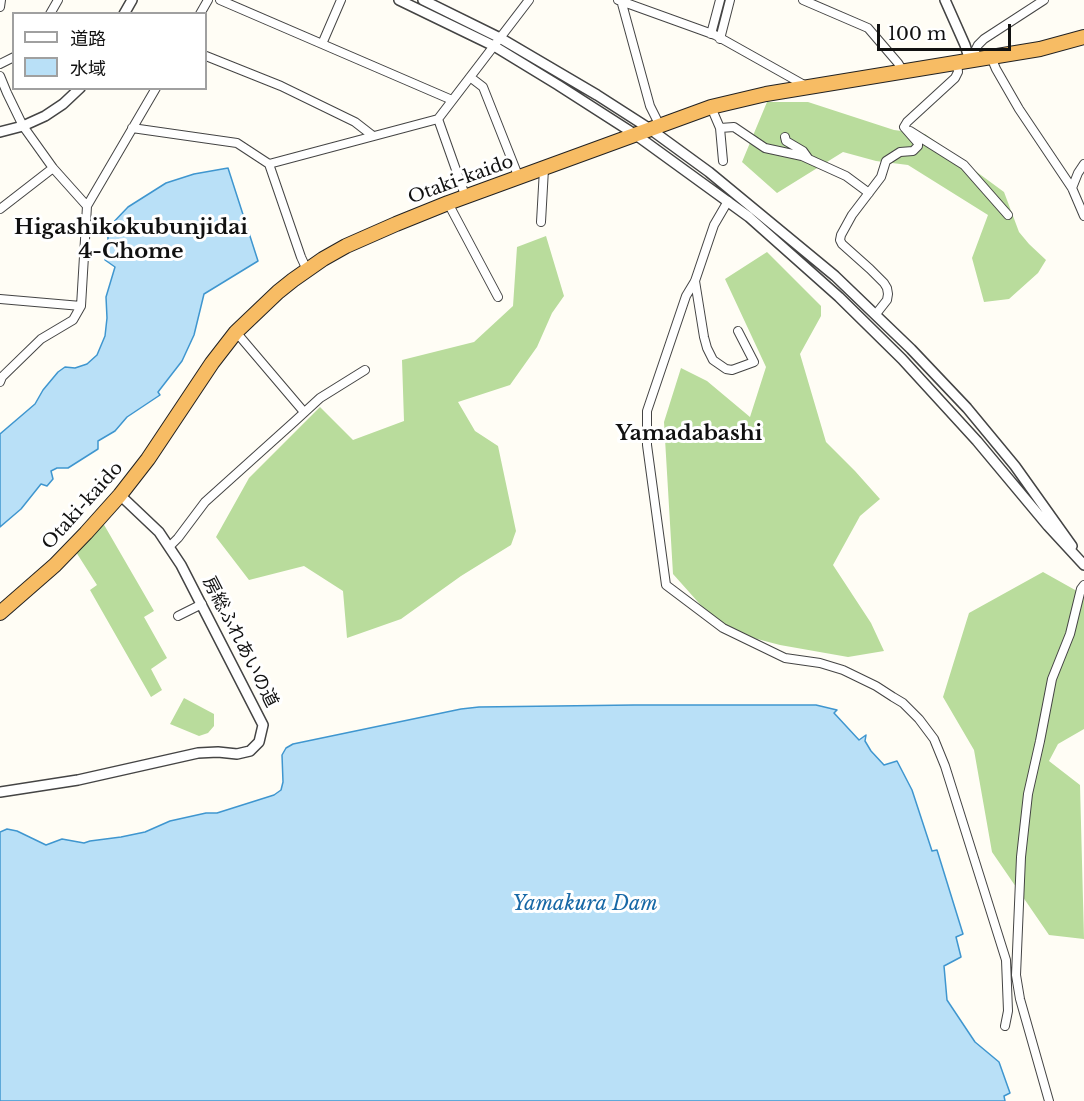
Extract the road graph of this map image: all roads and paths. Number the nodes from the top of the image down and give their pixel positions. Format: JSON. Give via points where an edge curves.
{"nodes":[{"id":1,"x":1,"y":0,"type":"edge"},
{"id":2,"x":220,"y":0,"type":"edge"},
{"id":3,"x":340,"y":0,"type":"edge"},
{"id":4,"x":399,"y":0,"type":"edge"},
{"id":5,"x":423,"y":0,"type":"edge"},
{"id":6,"x":529,"y":0,"type":"edge"},
{"id":7,"x":620,"y":0,"type":"edge"},
{"id":8,"x":720,"y":0,"type":"edge"},
{"id":9,"x":730,"y":0,"type":"edge"},
{"id":10,"x":803,"y":0,"type":"edge"},
{"id":11,"x":945,"y":0,"type":"edge"},
{"id":12,"x":1044,"y":0,"type":"edge"},
{"id":13,"x":0,"y":7,"type":"edge"},
{"id":14,"x":711,"y":34,"type":"junction"},
{"id":15,"x":1084,"y":38,"type":"edge"},
{"id":16,"x":720,"y":39,"type":"junction"},
{"id":17,"x":497,"y":42,"type":"junction"},
{"id":18,"x":322,"y":44,"type":"junction"},
{"id":19,"x":207,"y":56,"type":"edge"},
{"id":20,"x":992,"y":57,"type":"junction"},
{"id":21,"x":964,"y":62,"type":"junction"},
{"id":22,"x":903,"y":71,"type":"junction"},
{"id":23,"x":0,"y":76,"type":"edge"},
{"id":24,"x":470,"y":77,"type":"junction"},
{"id":25,"x":807,"y":87,"type":"junction"},
{"id":26,"x":78,"y":90,"type":"edge"},
{"id":27,"x":155,"y":90,"type":"edge"},
{"id":28,"x":452,"y":100,"type":"junction"},
{"id":29,"x":711,"y":107,"type":"junction"},
{"id":30,"x":438,"y":119,"type":"junction"},
{"id":31,"x":23,"y":126,"type":"junction"},
{"id":32,"x":904,"y":127,"type":"junction"},
{"id":33,"x":132,"y":128,"type":"junction"},
{"id":34,"x":655,"y":128,"type":"junction"},
{"id":35,"x":720,"y":128,"type":"junction"},
{"id":36,"x":0,"y":132,"type":"edge"},
{"id":37,"x":636,"y":135,"type":"junction"},
{"id":38,"x":373,"y":136,"type":"junction"},
{"id":39,"x":784,"y":137,"type":"dead end"},
{"id":40,"x":809,"y":159,"type":"junction"},
{"id":41,"x":723,"y":161,"type":"dead end"},
{"id":42,"x":269,"y":164,"type":"junction"},
{"id":43,"x":1084,"y":164,"type":"edge"},
{"id":44,"x":53,"y":168,"type":"junction"},
{"id":45,"x":543,"y":169,"type":"junction"},
{"id":46,"x":519,"y":178,"type":"junction"},
{"id":47,"x":1072,"y":188,"type":"junction"},
{"id":48,"x":869,"y":193,"type":"junction"},
{"id":49,"x":465,"y":198,"type":"junction"},
{"id":50,"x":728,"y":201,"type":"junction"},
{"id":51,"x":448,"y":203,"type":"junction"},
{"id":52,"x":87,"y":206,"type":"junction"},
{"id":53,"x":0,"y":210,"type":"edge"},
{"id":54,"x":1008,"y":215,"type":"dead end"},
{"id":55,"x":1084,"y":216,"type":"edge"},
{"id":56,"x":541,"y":222,"type":"dead end"},
{"id":57,"x":307,"y":270,"type":"junction"},
{"id":58,"x":695,"y":281,"type":"junction"},
{"id":59,"x":498,"y":297,"type":"dead end"},
{"id":60,"x":0,"y":299,"type":"edge"},
{"id":61,"x":81,"y":306,"type":"junction"},
{"id":62,"x":876,"y":314,"type":"junction"},
{"id":63,"x":738,"y":331,"type":"dead end"},
{"id":64,"x":236,"y":332,"type":"junction"},
{"id":65,"x":924,"y":363,"type":"junction"},
{"id":66,"x":365,"y":370,"type":"dead end"},
{"id":67,"x":915,"y":372,"type":"junction"},
{"id":68,"x":0,"y":382,"type":"edge"},
{"id":69,"x":304,"y":412,"type":"junction"},
{"id":70,"x":120,"y":495,"type":"junction"},
{"id":71,"x":170,"y":546,"type":"junction"},
{"id":72,"x":1084,"y":564,"type":"edge"},
{"id":73,"x":1084,"y":585,"type":"edge"},
{"id":74,"x":202,"y":604,"type":"junction"},
{"id":75,"x":0,"y":613,"type":"edge"},
{"id":76,"x":178,"y":616,"type":"dead end"},
{"id":77,"x":0,"y":792,"type":"edge"},
{"id":78,"x":1005,"y":1026,"type":"dead end"},
{"id":79,"x":1049,"y":1101,"type":"edge"}],
"edges":[{"from":1,"to":13,"type":"street"},
{"from":2,"to":18,"type":"street"},
{"from":3,"to":18,"type":"street"},
{"from":4,"to":17,"type":"street"},
{"from":5,"to":17,"type":"street"},
{"from":6,"to":17,"type":"street"},
{"from":7,"to":14,"type":"street"},
{"from":7,"to":34,"type":"street"},
{"from":8,"to":14,"type":"street"},
{"from":9,"to":16,"type":"street"},
{"from":10,"to":22,"type":"street","via":[[868,28]]},
{"from":11,"to":21,"type":"street","via":[[965,45]]},
{"from":12,"to":21,"type":"street","via":[[984,39]]},
{"from":14,"to":16,"type":"street"},
{"from":15,"to":20,"type":"highway","name":"Otaki-kaido"},
{"from":16,"to":25,"type":"street"},
{"from":17,"to":24,"type":"street"},
{"from":17,"to":34,"type":"street"},
{"from":17,"to":37,"type":"street"},
{"from":18,"to":28,"type":"street"},
{"from":19,"to":38,"type":"street","via":[[281,86],[355,122]]},
{"from":20,"to":21,"type":"highway","name":"Otaki-kaido"},
{"from":20,"to":47,"type":"street","via":[[1019,109]]},
{"from":21,"to":22,"type":"highway","name":"Otaki-kaido"},
{"from":21,"to":32,"type":"street","via":[[954,78]]},
{"from":22,"to":25,"type":"highway","name":"Otaki-kaido"},
{"from":23,"to":31,"type":"street"},
{"from":24,"to":28,"type":"street"},
{"from":24,"to":46,"type":"street","via":[[487,95]]},
{"from":25,"to":29,"type":"highway","name":"Otaki-kaido"},
{"from":26,"to":31,"type":"street","via":[[45,116]]},
{"from":27,"to":33,"type":"street"},
{"from":28,"to":30,"type":"street"},
{"from":29,"to":34,"type":"highway","name":"Otaki-kaido"},
{"from":29,"to":35,"type":"street"},
{"from":30,"to":38,"type":"street"},
{"from":30,"to":49,"type":"street"},
{"from":31,"to":36,"type":"street"},
{"from":31,"to":44,"type":"street"},
{"from":32,"to":48,"type":"street","via":[[918,146],[886,161],[881,177]]},
{"from":32,"to":54,"type":"street","via":[[964,165]]},
{"from":33,"to":42,"type":"street","via":[[237,143]]},
{"from":33,"to":52,"type":"street"},
{"from":34,"to":37,"type":"highway","name":"Otaki-kaido"},
{"from":34,"to":62,"type":"street"},
{"from":35,"to":40,"type":"street","via":[[734,127],[765,148]]},
{"from":35,"to":41,"type":"street"},
{"from":37,"to":45,"type":"highway","name":"Otaki-kaido"},
{"from":37,"to":50,"type":"street"},
{"from":38,"to":42,"type":"street"},
{"from":39,"to":40,"type":"street"},
{"from":40,"to":48,"type":"street","via":[[846,176]]},
{"from":42,"to":57,"type":"street"},
{"from":43,"to":47,"type":"street"},
{"from":44,"to":52,"type":"street"},
{"from":44,"to":53,"type":"street"},
{"from":45,"to":46,"type":"highway","name":"Otaki-kaido"},
{"from":45,"to":56,"type":"street"},
{"from":46,"to":49,"type":"highway","name":"Otaki-kaido"},
{"from":47,"to":55,"type":"street"},
{"from":48,"to":62,"type":"street","via":[[840,240],[887,288],[887,300]]},
{"from":49,"to":51,"type":"highway","name":"Otaki-kaido"},
{"from":50,"to":58,"type":"street","via":[[714,225]]},
{"from":50,"to":67,"type":"street","via":[[839,297]]},
{"from":51,"to":57,"type":"highway","name":"Otaki-kaido","via":[[362,239]]},
{"from":51,"to":59,"type":"street"},
{"from":52,"to":61,"type":"street"},
{"from":57,"to":64,"type":"highway","name":"Otaki-kaido"},
{"from":58,"to":63,"type":"street","via":[[707,348],[713,360],[726,369],[754,362]]},
{"from":58,"to":78,"type":"street","via":[[686,296],[647,411],[647,445],[666,585],[723,628],[785,658],[843,670],[903,703],[919,719],[934,739],[945,766],[1006,960]]},
{"from":60,"to":61,"type":"street"},
{"from":61,"to":68,"type":"street","via":[[74,320],[41,339]]},
{"from":62,"to":65,"type":"street"},
{"from":64,"to":69,"type":"street"},
{"from":64,"to":70,"type":"highway","name":"Otaki-kaido"},
{"from":65,"to":67,"type":"street"},
{"from":65,"to":72,"type":"street","via":[[1001,448]]},
{"from":66,"to":69,"type":"street"},
{"from":67,"to":72,"type":"street"},
{"from":69,"to":71,"type":"street","via":[[205,502]]},
{"from":70,"to":71,"type":"street","name":"房総ふれあいの道"},
{"from":70,"to":75,"type":"highway","name":"Otaki-kaido","via":[[55,565]]},
{"from":71,"to":74,"type":"street","name":"房総ふれあいの道"},
{"from":73,"to":79,"type":"street","via":[[1052,679],[1028,794],[1021,857],[1016,975]]},
{"from":74,"to":76,"type":"street"},
{"from":74,"to":77,"type":"street","name":"房総ふれあいの道","via":[[263,725],[259,742],[250,751],[198,753],[78,780]]}]}
